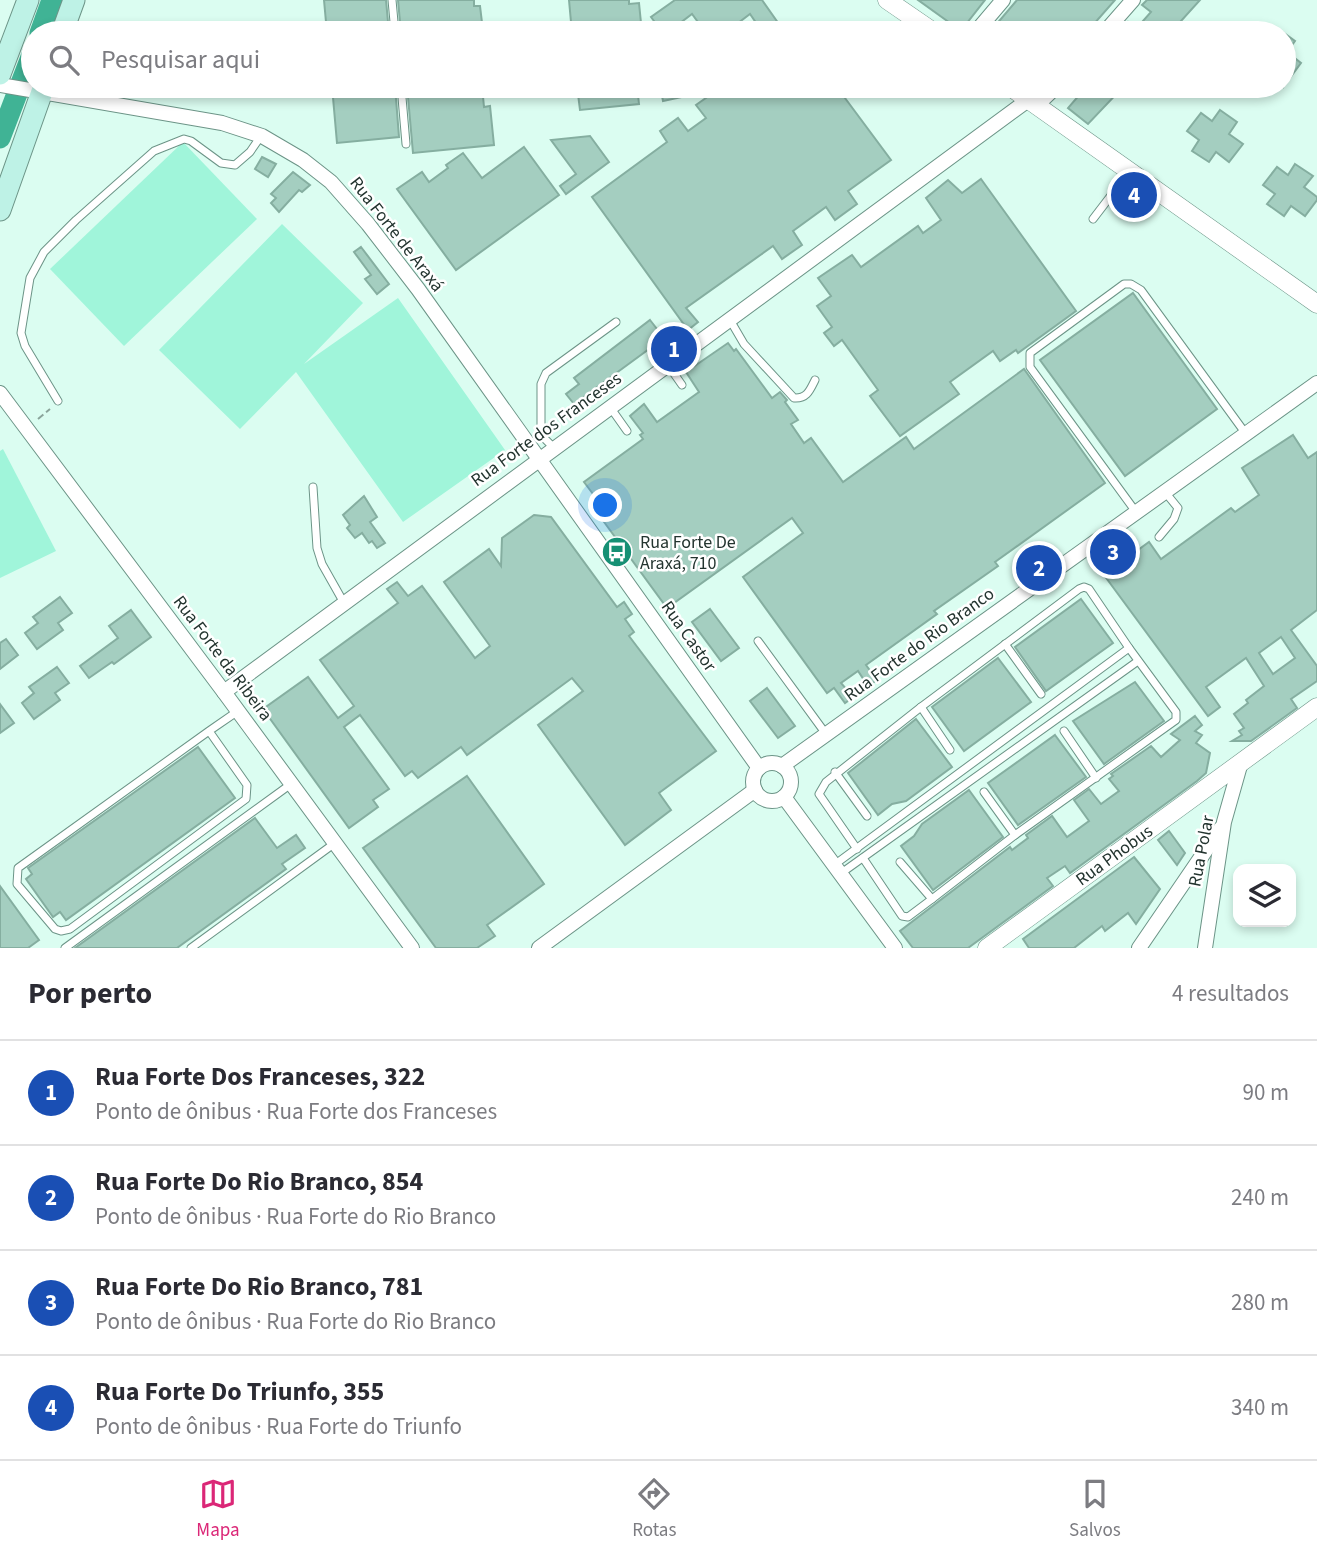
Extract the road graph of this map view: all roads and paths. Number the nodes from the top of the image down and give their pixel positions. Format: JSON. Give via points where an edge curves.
{"nodes":[{"id":1,"x":28,"y":0,"type":"edge"},
{"id":2,"x":74,"y":0,"type":"edge"},
{"id":3,"x":392,"y":0,"type":"edge"},
{"id":4,"x":887,"y":0,"type":"edge"},
{"id":5,"x":1003,"y":0,"type":"edge"},
{"id":6,"x":1133,"y":0,"type":"edge"},
{"id":7,"x":22,"y":21,"type":"edge"},
{"id":8,"x":66,"y":21,"type":"edge"},
{"id":9,"x":394,"y":21,"type":"edge"},
{"id":10,"x":917,"y":21,"type":"edge"},
{"id":11,"x":985,"y":21,"type":"edge"},
{"id":12,"x":1115,"y":21,"type":"edge"},
{"id":13,"x":21,"y":23,"type":"edge"},
{"id":14,"x":3,"y":82,"type":"edge"},
{"id":15,"x":21,"y":86,"type":"edge"},
{"id":16,"x":37,"y":98,"type":"edge"},
{"id":17,"x":86,"y":98,"type":"edge"},
{"id":18,"x":402,"y":98,"type":"edge"},
{"id":19,"x":1025,"y":98,"type":"edge"},
{"id":20,"x":1039,"y":98,"type":"edge"},
{"id":21,"x":1032,"y":103,"type":"junction"},
{"id":22,"x":261,"y":136,"type":"junction"},
{"id":23,"x":406,"y":144,"type":"dead end"},
{"id":24,"x":1129,"y":171,"type":"junction"},
{"id":25,"x":0,"y":210,"type":"edge"},
{"id":26,"x":1093,"y":219,"type":"dead end"},
{"id":27,"x":1317,"y":304,"type":"edge"},
{"id":28,"x":729,"y":319,"type":"junction"},
{"id":29,"x":616,"y":322,"type":"dead end"},
{"id":30,"x":667,"y":364,"type":"junction"},
{"id":31,"x":815,"y":380,"type":"dead end"},
{"id":32,"x":1317,"y":383,"type":"edge"},
{"id":33,"x":682,"y":385,"type":"dead end"},
{"id":34,"x":0,"y":393,"type":"edge"},
{"id":35,"x":58,"y":401,"type":"joint"},
{"id":36,"x":610,"y":406,"type":"junction"},
{"id":37,"x":26,"y":427,"type":"junction"},
{"id":38,"x":627,"y":431,"type":"dead end"},
{"id":39,"x":1246,"y":434,"type":"junction"},
{"id":40,"x":554,"y":448,"type":"junction"},
{"id":41,"x":539,"y":458,"type":"junction"},
{"id":42,"x":313,"y":487,"type":"dead end"},
{"id":43,"x":1165,"y":492,"type":"junction"},
{"id":44,"x":1136,"y":512,"type":"junction"},
{"id":45,"x":1159,"y":537,"type":"dead end"},
{"id":46,"x":344,"y":603,"type":"junction"},
{"id":47,"x":758,"y":641,"type":"dead end"},
{"id":48,"x":1005,"y":644,"type":"junction"},
{"id":49,"x":1129,"y":648,"type":"junction"},
{"id":50,"x":1138,"y":661,"type":"junction"},
{"id":51,"x":224,"y":692,"type":"junction"},
{"id":52,"x":1041,"y":694,"type":"dead end"},
{"id":53,"x":1052,"y":704,"type":"junction"},
{"id":54,"x":921,"y":707,"type":"junction"},
{"id":55,"x":1317,"y":708,"type":"edge"},
{"id":56,"x":238,"y":710,"type":"junction"},
{"id":57,"x":1061,"y":716,"type":"junction"},
{"id":58,"x":209,"y":731,"type":"junction"},
{"id":59,"x":1064,"y":731,"type":"dead end"},
{"id":60,"x":826,"y":735,"type":"junction"},
{"id":61,"x":950,"y":750,"type":"dead end"},
{"id":62,"x":1241,"y":762,"type":"junction"},
{"id":63,"x":782,"y":766,"type":"junction"},
{"id":64,"x":759,"y":768,"type":"junction"},
{"id":65,"x":835,"y":772,"type":"junction"},
{"id":66,"x":957,"y":774,"type":"junction"},
{"id":67,"x":1096,"y":778,"type":"junction"},
{"id":68,"x":291,"y":783,"type":"junction"},
{"id":69,"x":965,"y":785,"type":"junction"},
{"id":70,"x":755,"y":790,"type":"junction"},
{"id":71,"x":984,"y":792,"type":"dead end"},
{"id":72,"x":784,"y":797,"type":"junction"},
{"id":73,"x":867,"y":816,"type":"dead end"},
{"id":74,"x":1224,"y":822,"type":"junction"},
{"id":75,"x":1014,"y":835,"type":"junction"},
{"id":76,"x":335,"y":843,"type":"junction"},
{"id":77,"x":857,"y":849,"type":"junction"},
{"id":78,"x":863,"y":858,"type":"junction"},
{"id":79,"x":900,"y":862,"type":"dead end"},
{"id":80,"x":837,"y":869,"type":"junction"},
{"id":81,"x":932,"y":900,"type":"junction"},
{"id":82,"x":65,"y":948,"type":"edge"},
{"id":83,"x":191,"y":948,"type":"edge"},
{"id":84,"x":412,"y":948,"type":"edge"},
{"id":85,"x":539,"y":948,"type":"edge"},
{"id":86,"x":895,"y":948,"type":"edge"},
{"id":87,"x":987,"y":948,"type":"edge"},
{"id":88,"x":1139,"y":948,"type":"edge"},
{"id":89,"x":1205,"y":948,"type":"edge"}],
"edges":[{"from":1,"to":7,"type":"main road"},
{"from":2,"to":8,"type":"main road"},
{"from":3,"to":9,"type":"lane"},
{"from":4,"to":10,"type":"street"},
{"from":5,"to":11,"type":"street"},
{"from":6,"to":12,"type":"street"},
{"from":13,"to":14,"type":"main road"},
{"from":14,"to":15,"type":"street","name":"Rua Forte de Araxá"},
{"from":16,"to":25,"type":"main road"},
{"from":17,"to":22,"type":"street","name":"Rua Forte de Araxá","via":[[222,122]]},
{"from":18,"to":23,"type":"lane"},
{"from":19,"to":21,"type":"street"},
{"from":20,"to":21,"type":"street","name":"Rua Forte dos Franceses"},
{"from":21,"to":24,"type":"street"},
{"from":21,"to":28,"type":"street","name":"Rua Forte dos Franceses"},
{"from":22,"to":35,"type":"lane","via":[[235,165],[221,163],[184,139],[154,151],[44,251],[30,278],[21,334]]},
{"from":22,"to":41,"type":"street","name":"Rua Forte de Araxá","via":[[331,182],[361,215]]},
{"from":24,"to":26,"type":"lane"},
{"from":24,"to":27,"type":"street"},
{"from":28,"to":30,"type":"street","name":"Rua Forte dos Franceses"},
{"from":28,"to":31,"type":"lane","via":[[744,344],[794,398],[807,395]]},
{"from":29,"to":40,"type":"lane","via":[[546,373],[541,384],[541,435]]},
{"from":30,"to":33,"type":"lane"},
{"from":30,"to":36,"type":"street","name":"Rua Forte dos Franceses"},
{"from":32,"to":39,"type":"street","name":"Rua Forte do Rio Branco"},
{"from":34,"to":37,"type":"street","name":"Rua Forte da Ribeira"},
{"from":35,"to":37,"type":"path"},
{"from":36,"to":38,"type":"lane"},
{"from":36,"to":40,"type":"street","name":"Rua Forte dos Franceses"},
{"from":37,"to":51,"type":"street","name":"Rua Forte da Ribeira"},
{"from":39,"to":43,"type":"street","name":"Rua Forte do Rio Branco"},
{"from":39,"to":44,"type":"lane","via":[[1141,290],[1124,284],[1028,358],[1030,367]]},
{"from":40,"to":41,"type":"street","name":"Rua Forte dos Franceses"},
{"from":41,"to":46,"type":"street","name":"Rua Forte dos Franceses"},
{"from":41,"to":64,"type":"street","name":"Rua Castor"},
{"from":42,"to":46,"type":"lane","via":[[317,548]]},
{"from":43,"to":44,"type":"street","name":"Rua Forte do Rio Branco"},
{"from":43,"to":45,"type":"lane","via":[[1178,508]]},
{"from":44,"to":60,"type":"street","name":"Rua Forte do Rio Branco"},
{"from":46,"to":51,"type":"street","name":"Rua Forte dos Franceses"},
{"from":47,"to":60,"type":"lane"},
{"from":48,"to":49,"type":"lane","via":[[1084,587]]},
{"from":48,"to":52,"type":"lane"},
{"from":48,"to":54,"type":"lane"},
{"from":49,"to":50,"type":"lane"},
{"from":49,"to":53,"type":"lane"},
{"from":50,"to":57,"type":"lane"},
{"from":50,"to":67,"type":"lane","via":[[1176,712],[1176,720]]},
{"from":51,"to":56,"type":"street","name":"Rua Forte da Ribeira"},
{"from":53,"to":57,"type":"lane"},
{"from":53,"to":66,"type":"lane"},
{"from":54,"to":61,"type":"lane"},
{"from":54,"to":65,"type":"lane"},
{"from":55,"to":62,"type":"street","name":"Rua Phobus"},
{"from":56,"to":58,"type":"lane"},
{"from":56,"to":68,"type":"street","name":"Rua Forte da Ribeira"},
{"from":57,"to":69,"type":"lane"},
{"from":58,"to":58,"type":"lane","via":[[18,868],[17,884],[55,929],[70,929],[246,799],[247,785]]},
{"from":59,"to":67,"type":"lane"},
{"from":60,"to":63,"type":"street","name":"Rua Forte do Rio Branco"},
{"from":62,"to":74,"type":"street","name":"Rua Polar"},
{"from":62,"to":87,"type":"street","name":"Rua Phobus"},
{"from":63,"to":64,"type":"street","via":[[770,763]]},
{"from":63,"to":72,"type":"street","via":[[791,782]]},
{"from":64,"to":70,"type":"street","via":[[753,778]]},
{"from":65,"to":73,"type":"lane"},
{"from":65,"to":77,"type":"lane","via":[[819,794]]},
{"from":66,"to":69,"type":"lane"},
{"from":66,"to":77,"type":"lane"},
{"from":67,"to":75,"type":"lane"},
{"from":68,"to":76,"type":"street","name":"Rua Forte da Ribeira"},
{"from":68,"to":82,"type":"lane"},
{"from":69,"to":78,"type":"lane"},
{"from":70,"to":72,"type":"street","via":[[770,801]]},
{"from":70,"to":85,"type":"street"},
{"from":71,"to":75,"type":"lane"},
{"from":72,"to":80,"type":"street"},
{"from":74,"to":88,"type":"street"},
{"from":74,"to":89,"type":"street","name":"Rua Polar"},
{"from":75,"to":81,"type":"lane"},
{"from":76,"to":83,"type":"lane"},
{"from":76,"to":84,"type":"street","name":"Rua Forte da Ribeira"},
{"from":77,"to":80,"type":"lane"},
{"from":78,"to":80,"type":"lane"},
{"from":78,"to":81,"type":"lane","via":[[902,916],[908,917]]},
{"from":79,"to":81,"type":"lane"},
{"from":80,"to":86,"type":"street"}]}
